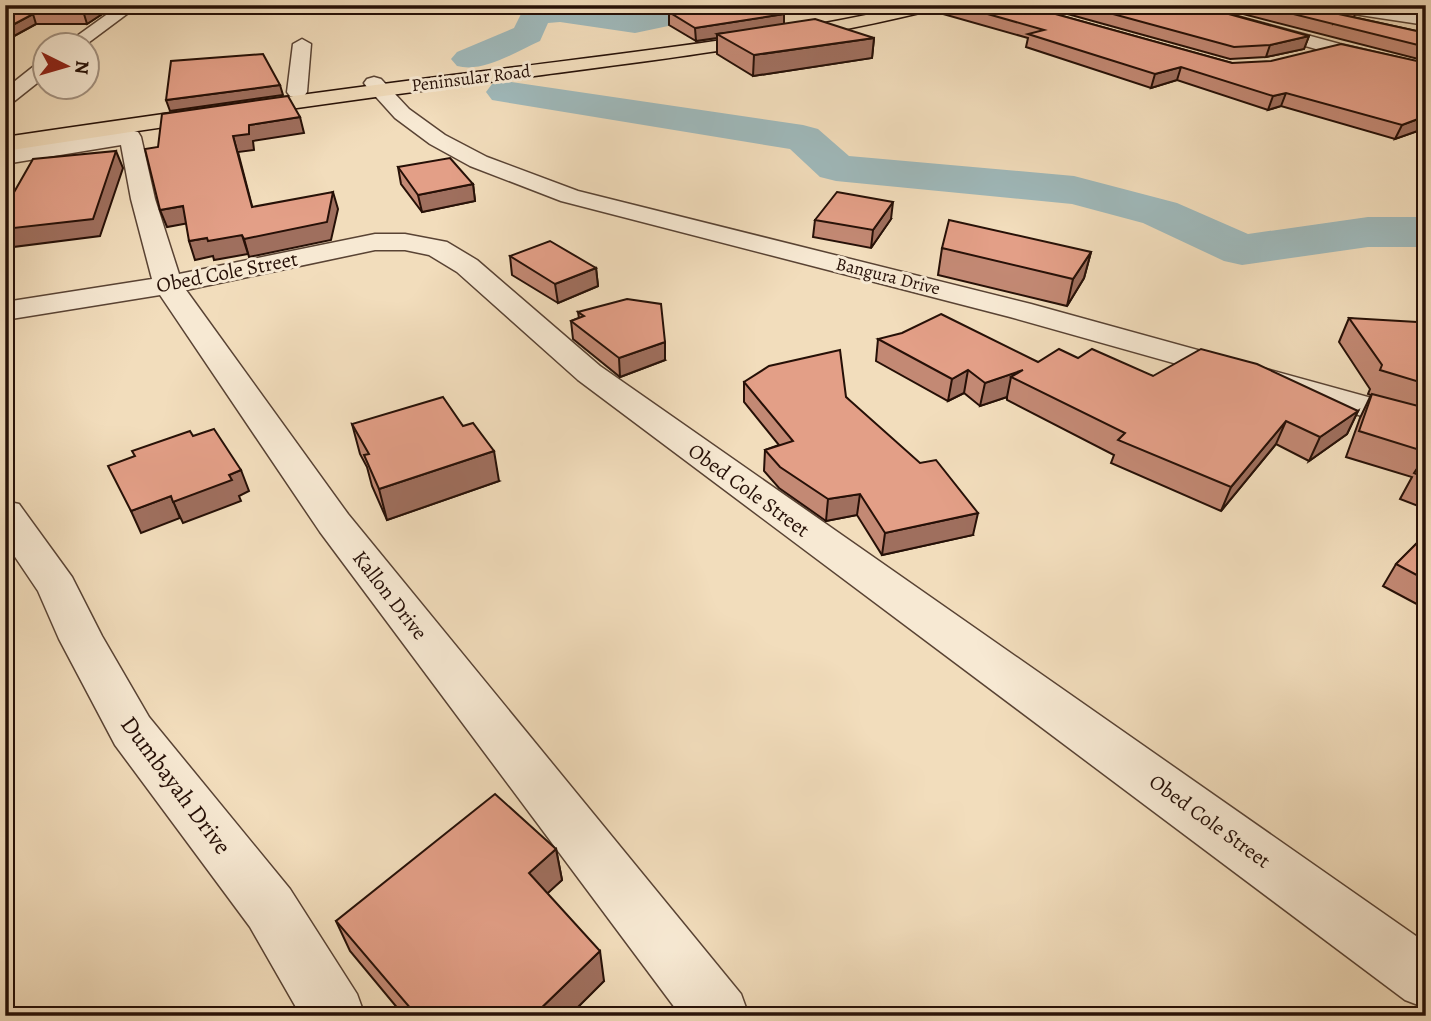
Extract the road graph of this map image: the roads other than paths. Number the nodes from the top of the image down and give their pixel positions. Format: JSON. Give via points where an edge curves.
{"nodes":[{"id":1,"x":131,"y":5,"type":"edge"},
{"id":2,"x":903,"y":5,"type":"edge"},
{"id":3,"x":934,"y":5,"type":"edge"},
{"id":4,"x":1177,"y":5,"type":"edge"},
{"id":5,"x":1327,"y":5,"type":"edge"},
{"id":6,"x":1426,"y":20,"type":"edge"},
{"id":7,"x":92,"y":32,"type":"edge"},
{"id":8,"x":302,"y":44,"type":"dead end"},
{"id":9,"x":1336,"y":49,"type":"junction"},
{"id":10,"x":1301,"y":58,"type":"edge"},
{"id":11,"x":1426,"y":70,"type":"edge"},
{"id":12,"x":32,"y":77,"type":"edge"},
{"id":13,"x":376,"y":87,"type":"junction"},
{"id":14,"x":297,"y":92,"type":"junction"},
{"id":15,"x":5,"y":99,"type":"edge"},
{"id":16,"x":5,"y":134,"type":"edge"},
{"id":17,"x":5,"y":144,"type":"edge"},
{"id":18,"x":5,"y":157,"type":"edge"},
{"id":19,"x":168,"y":285,"type":"junction"},
{"id":20,"x":5,"y":311,"type":"edge"},
{"id":21,"x":1426,"y":424,"type":"edge"},
{"id":22,"x":5,"y":513,"type":"edge"},
{"id":23,"x":1426,"y":979,"type":"edge"},
{"id":24,"x":335,"y":1016,"type":"edge"},
{"id":25,"x":719,"y":1016,"type":"edge"}],
"edges":[{"from":1,"to":7,"type":"street"},
{"from":2,"to":13,"type":"main road","name":"Peninsular Road","via":[[759,33]]},
{"from":3,"to":13,"type":"main road","name":"Peninsular Road","via":[[768,40]]},
{"from":4,"to":9,"type":"street"},
{"from":5,"to":6,"type":"street"},
{"from":8,"to":14,"type":"street"},
{"from":9,"to":10,"type":"street"},
{"from":9,"to":11,"type":"street"},
{"from":12,"to":15,"type":"street"},
{"from":13,"to":14,"type":"main road","name":"Peninsular Road"},
{"from":13,"to":17,"type":"main road","name":"Peninsular Road"},
{"from":13,"to":21,"type":"street","name":"Bangura Drive","via":[[402,116],[446,144],[566,195],[885,275]]},
{"from":14,"to":16,"type":"main road","name":"Peninsular Road"},
{"from":18,"to":19,"type":"street","name":"Kallon Drive","via":[[131,137]]},
{"from":19,"to":20,"type":"street","name":"Obed Cole Street"},
{"from":19,"to":23,"type":"street","name":"Obed Cole Street","via":[[375,242],[437,248],[467,266],[589,373]]},
{"from":19,"to":25,"type":"street","name":"Kallon Drive","via":[[334,523]]},
{"from":22,"to":24,"type":"street","name":"Dumbayah Drive","via":[[57,587],[132,731],[270,908]]}]}
